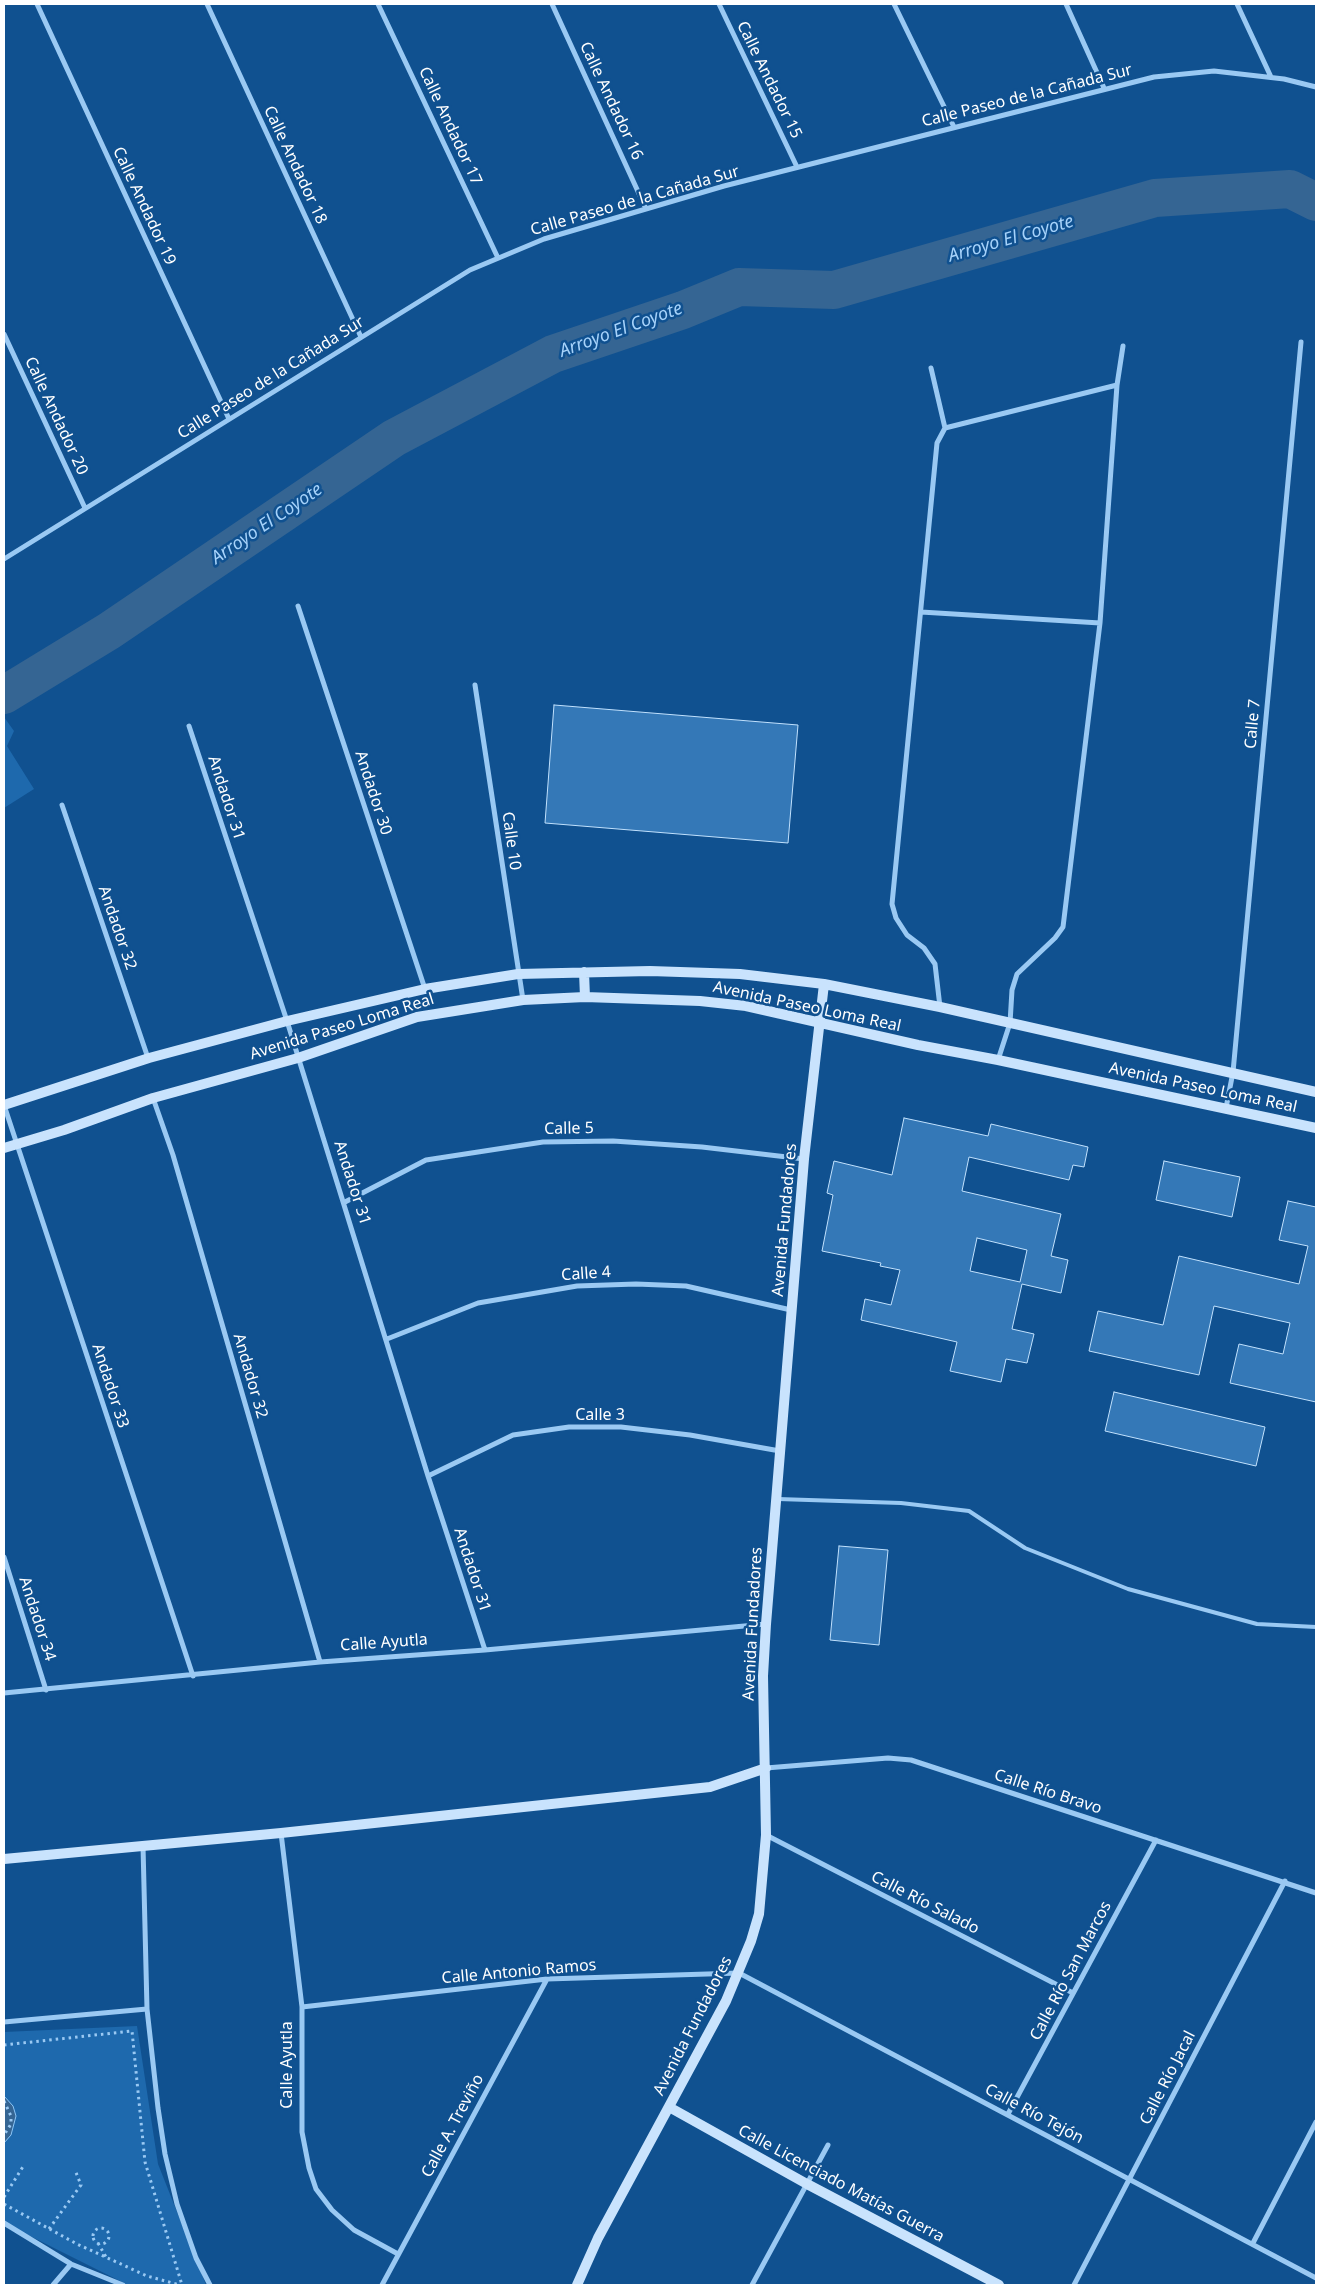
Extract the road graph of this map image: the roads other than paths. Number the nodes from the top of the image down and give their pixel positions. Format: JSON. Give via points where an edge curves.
{"nodes":[{"id":1,"x":37,"y":4,"type":"edge"},
{"id":2,"x":207,"y":4,"type":"edge"},
{"id":3,"x":378,"y":4,"type":"edge"},
{"id":4,"x":552,"y":4,"type":"edge"},
{"id":5,"x":718,"y":4,"type":"edge"},
{"id":6,"x":894,"y":4,"type":"edge"},
{"id":7,"x":1066,"y":4,"type":"edge"},
{"id":8,"x":1237,"y":4,"type":"edge"},
{"id":9,"x":1271,"y":77,"type":"junction"},
{"id":10,"x":1316,"y":87,"type":"edge"},
{"id":11,"x":1104,"y":88,"type":"junction"},
{"id":12,"x":954,"y":127,"type":"junction"},
{"id":13,"x":798,"y":167,"type":"junction"},
{"id":14,"x":646,"y":209,"type":"junction"},
{"id":15,"x":498,"y":258,"type":"junction"},
{"id":16,"x":4,"y":334,"type":"edge"},
{"id":17,"x":361,"y":337,"type":"junction"},
{"id":18,"x":1301,"y":342,"type":"dead end"},
{"id":19,"x":1123,"y":346,"type":"dead end"},
{"id":20,"x":931,"y":368,"type":"dead end"},
{"id":21,"x":1117,"y":385,"type":"junction"},
{"id":22,"x":229,"y":419,"type":"junction"},
{"id":23,"x":945,"y":428,"type":"junction"},
{"id":24,"x":85,"y":508,"type":"junction"},
{"id":25,"x":4,"y":559,"type":"edge"},
{"id":26,"x":298,"y":606,"type":"dead end"},
{"id":27,"x":921,"y":612,"type":"junction"},
{"id":28,"x":1100,"y":623,"type":"junction"},
{"id":29,"x":475,"y":685,"type":"dead end"},
{"id":30,"x":189,"y":726,"type":"dead end"},
{"id":31,"x":62,"y":805,"type":"dead end"},
{"id":32,"x":584,"y":972,"type":"junction"},
{"id":33,"x":518,"y":974,"type":"junction"},
{"id":34,"x":824,"y":984,"type":"junction"},
{"id":35,"x":425,"y":988,"type":"junction"},
{"id":36,"x":585,"y":997,"type":"junction"},
{"id":37,"x":523,"y":1000,"type":"junction"},
{"id":38,"x":940,"y":1007,"type":"junction"},
{"id":39,"x":287,"y":1021,"type":"junction"},
{"id":40,"x":1010,"y":1023,"type":"junction"},
{"id":41,"x":819,"y":1024,"type":"junction"},
{"id":42,"x":149,"y":1058,"type":"junction"},
{"id":43,"x":298,"y":1058,"type":"junction"},
{"id":44,"x":998,"y":1060,"type":"junction"},
{"id":45,"x":1232,"y":1072,"type":"junction"},
{"id":46,"x":1316,"y":1092,"type":"edge"},
{"id":47,"x":153,"y":1098,"type":"junction"},
{"id":48,"x":4,"y":1105,"type":"edge"},
{"id":49,"x":1226,"y":1108,"type":"junction"},
{"id":50,"x":1316,"y":1128,"type":"edge"},
{"id":51,"x":17,"y":1144,"type":"junction"},
{"id":52,"x":4,"y":1148,"type":"edge"},
{"id":53,"x":804,"y":1159,"type":"junction"},
{"id":54,"x":345,"y":1202,"type":"junction"},
{"id":55,"x":792,"y":1310,"type":"junction"},
{"id":56,"x":387,"y":1339,"type":"junction"},
{"id":57,"x":780,"y":1451,"type":"junction"},
{"id":58,"x":428,"y":1476,"type":"junction"},
{"id":59,"x":776,"y":1499,"type":"junction"},
{"id":60,"x":4,"y":1557,"type":"edge"},
{"id":61,"x":766,"y":1624,"type":"junction"},
{"id":62,"x":1316,"y":1627,"type":"edge"},
{"id":63,"x":485,"y":1650,"type":"junction"},
{"id":64,"x":320,"y":1662,"type":"junction"},
{"id":65,"x":193,"y":1676,"type":"junction"},
{"id":66,"x":46,"y":1690,"type":"junction"},
{"id":67,"x":4,"y":1694,"type":"edge"},
{"id":68,"x":766,"y":1768,"type":"junction"},
{"id":69,"x":281,"y":1833,"type":"junction"},
{"id":70,"x":766,"y":1835,"type":"junction"},
{"id":71,"x":1156,"y":1840,"type":"junction"},
{"id":72,"x":143,"y":1846,"type":"junction"},
{"id":73,"x":4,"y":1859,"type":"edge"},
{"id":74,"x":1284,"y":1882,"type":"junction"},
{"id":75,"x":1316,"y":1893,"type":"edge"},
{"id":76,"x":739,"y":1973,"type":"junction"},
{"id":77,"x":547,"y":1979,"type":"junction"},
{"id":78,"x":1073,"y":1994,"type":"junction"},
{"id":79,"x":302,"y":2007,"type":"junction"},
{"id":80,"x":147,"y":2009,"type":"junction"},
{"id":81,"x":4,"y":2022,"type":"edge"},
{"id":82,"x":669,"y":2107,"type":"junction"},
{"id":83,"x":1008,"y":2114,"type":"junction"},
{"id":84,"x":1316,"y":2122,"type":"edge"},
{"id":85,"x":828,"y":2145,"type":"dead end"},
{"id":86,"x":1130,"y":2180,"type":"junction"},
{"id":87,"x":807,"y":2184,"type":"junction"},
{"id":88,"x":4,"y":2223,"type":"edge"},
{"id":89,"x":1253,"y":2243,"type":"junction"},
{"id":90,"x":398,"y":2254,"type":"junction"},
{"id":91,"x":71,"y":2264,"type":"junction"},
{"id":92,"x":1316,"y":2278,"type":"edge"},
{"id":93,"x":53,"y":2285,"type":"edge"},
{"id":94,"x":123,"y":2285,"type":"edge"},
{"id":95,"x":210,"y":2285,"type":"edge"},
{"id":96,"x":382,"y":2285,"type":"edge"},
{"id":97,"x":577,"y":2285,"type":"edge"},
{"id":98,"x":752,"y":2285,"type":"edge"},
{"id":99,"x":999,"y":2285,"type":"edge"},
{"id":100,"x":1074,"y":2285,"type":"edge"}],
"edges":[{"from":1,"to":22,"type":"street","name":"Calle Andador 19"},
{"from":2,"to":17,"type":"street","name":"Calle Andador 18"},
{"from":3,"to":15,"type":"street","name":"Calle Andador 17"},
{"from":4,"to":14,"type":"street","name":"Calle Andador 16"},
{"from":5,"to":13,"type":"street","name":"Calle Andador 15"},
{"from":6,"to":12,"type":"street"},
{"from":7,"to":11,"type":"street"},
{"from":8,"to":9,"type":"street"},
{"from":9,"to":10,"type":"street","name":"Calle Paseo de la Cañada Sur"},
{"from":9,"to":11,"type":"street","name":"Calle Paseo de la Cañada Sur","via":[[1192,72]]},
{"from":11,"to":12,"type":"street","name":"Calle Paseo de la Cañada Sur"},
{"from":12,"to":13,"type":"street","name":"Calle Paseo de la Cañada Sur"},
{"from":13,"to":14,"type":"street","name":"Calle Paseo de la Cañada Sur"},
{"from":14,"to":15,"type":"street","name":"Calle Paseo de la Cañada Sur","via":[[544,238]]},
{"from":15,"to":17,"type":"street","name":"Calle Paseo de la Cañada Sur","via":[[470,270]]},
{"from":16,"to":24,"type":"street","name":"Calle Andador 20"},
{"from":17,"to":22,"type":"street","name":"Calle Paseo de la Cañada Sur"},
{"from":18,"to":45,"type":"street","name":"Calle 7"},
{"from":19,"to":21,"type":"street"},
{"from":20,"to":23,"type":"street"},
{"from":21,"to":23,"type":"street"},
{"from":21,"to":28,"type":"street"},
{"from":22,"to":24,"type":"street","name":"Calle Paseo de la Cañada Sur"},
{"from":23,"to":27,"type":"street","via":[[936,443]]},
{"from":24,"to":25,"type":"street","name":"Calle Paseo de la Cañada Sur"},
{"from":26,"to":35,"type":"street","name":"Andador 30"},
{"from":27,"to":28,"type":"street"},
{"from":27,"to":38,"type":"street","via":[[892,904],[907,935],[924,948],[935,964]]},
{"from":28,"to":40,"type":"street","via":[[1063,927],[1017,974],[1012,990]]},
{"from":29,"to":33,"type":"street","name":"Calle 10"},
{"from":30,"to":39,"type":"street","name":"Andador 31"},
{"from":31,"to":42,"type":"street","name":"Andador 32"},
{"from":32,"to":33,"type":"street","name":"Avenida Paseo Loma Real"},
{"from":32,"to":34,"type":"street","name":"Avenida Paseo Loma Real","via":[[740,974]]},
{"from":32,"to":36,"type":"street"},
{"from":33,"to":35,"type":"street","name":"Avenida Paseo Loma Real"},
{"from":33,"to":37,"type":"street","name":"Calle 10"},
{"from":34,"to":38,"type":"street","name":"Avenida Paseo Loma Real"},
{"from":34,"to":41,"type":"street","name":"Avenida Fundadores"},
{"from":35,"to":39,"type":"street","name":"Avenida Paseo Loma Real"},
{"from":36,"to":37,"type":"street","name":"Avenida Paseo Loma Real"},
{"from":36,"to":41,"type":"street","name":"Avenida Paseo Loma Real","via":[[700,1000],[746,1006]]},
{"from":37,"to":43,"type":"street","name":"Avenida Paseo Loma Real","via":[[417,1017]]},
{"from":38,"to":40,"type":"street","name":"Avenida Paseo Loma Real"},
{"from":39,"to":42,"type":"street","name":"Avenida Paseo Loma Real"},
{"from":39,"to":43,"type":"street","name":"Andador 31"},
{"from":40,"to":44,"type":"street"},
{"from":40,"to":45,"type":"street","name":"Avenida Paseo Loma Real"},
{"from":41,"to":44,"type":"street","name":"Avenida Paseo Loma Real"},
{"from":41,"to":53,"type":"street","name":"Avenida Fundadores"},
{"from":42,"to":48,"type":"street","name":"Avenida Paseo Loma Real"},
{"from":43,"to":47,"type":"street","name":"Avenida Paseo Loma Real"},
{"from":43,"to":54,"type":"street","name":"Andador 31"},
{"from":44,"to":49,"type":"street","name":"Avenida Paseo Loma Real"},
{"from":45,"to":46,"type":"street","name":"Avenida Paseo Loma Real"},
{"from":45,"to":49,"type":"street","name":"Calle 7"},
{"from":47,"to":51,"type":"street","name":"Avenida Paseo Loma Real"},
{"from":47,"to":64,"type":"street","name":"Andador 32","via":[[173,1155]]},
{"from":48,"to":51,"type":"street","name":"Andador 33"},
{"from":49,"to":50,"type":"street","name":"Avenida Paseo Loma Real"},
{"from":51,"to":52,"type":"street","name":"Avenida Paseo Loma Real"},
{"from":51,"to":65,"type":"street","name":"Andador 33"},
{"from":53,"to":54,"type":"street","name":"Calle 5","via":[[702,1147],[623,1142],[542,1142],[426,1160]]},
{"from":53,"to":55,"type":"street","name":"Avenida Fundadores"},
{"from":54,"to":56,"type":"street","name":"Andador 31"},
{"from":55,"to":56,"type":"street","name":"Calle 4","via":[[686,1286],[577,1286],[478,1303]]},
{"from":55,"to":57,"type":"street","name":"Avenida Fundadores"},
{"from":56,"to":58,"type":"street","name":"Andador 31"},
{"from":57,"to":58,"type":"street","name":"Calle 3","via":[[621,1426],[569,1427],[513,1436]]},
{"from":57,"to":59,"type":"street","name":"Avenida Fundadores"},
{"from":58,"to":63,"type":"street","name":"Andador 31"},
{"from":59,"to":61,"type":"street","name":"Avenida Fundadores"},
{"from":59,"to":62,"type":"lane","via":[[901,1503],[969,1512],[1025,1548],[1128,1589],[1257,1624]]},
{"from":60,"to":66,"type":"street","name":"Andador 34"},
{"from":61,"to":63,"type":"street","name":"Calle Ayutla"},
{"from":61,"to":68,"type":"street","name":"Avenida Fundadores","via":[[763,1676]]},
{"from":63,"to":64,"type":"street","name":"Calle Ayutla"},
{"from":64,"to":65,"type":"street","name":"Calle Ayutla"},
{"from":65,"to":66,"type":"street","name":"Calle Ayutla"},
{"from":66,"to":67,"type":"street","name":"Calle Ayutla"},
{"from":68,"to":69,"type":"street","via":[[710,1787]]},
{"from":68,"to":70,"type":"street","name":"Avenida Fundadores"},
{"from":68,"to":71,"type":"street","name":"Calle Río Bravo","via":[[888,1758],[911,1760]]},
{"from":69,"to":72,"type":"street"},
{"from":69,"to":79,"type":"street","name":"Calle Ayutla"},
{"from":70,"to":76,"type":"street","name":"Avenida Fundadores","via":[[759,1914]]},
{"from":70,"to":78,"type":"street","name":"Calle Río Salado"},
{"from":71,"to":74,"type":"street","name":"Calle Río Bravo"},
{"from":71,"to":78,"type":"street","name":"Calle Río San Marcos"},
{"from":72,"to":73,"type":"street"},
{"from":72,"to":80,"type":"street"},
{"from":74,"to":75,"type":"street","name":"Calle Río Bravo"},
{"from":74,"to":86,"type":"street","name":"Calle Río Jacal"},
{"from":76,"to":77,"type":"street","name":"Calle Antonio Ramos"},
{"from":76,"to":82,"type":"street","name":"Avenida Fundadores"},
{"from":76,"to":83,"type":"street","name":"Calle Río Tejón"},
{"from":77,"to":79,"type":"street","name":"Calle Antonio Ramos"},
{"from":77,"to":90,"type":"street","name":"Calle A. Treviño"},
{"from":78,"to":83,"type":"street","name":"Calle Río San Marcos"},
{"from":79,"to":90,"type":"street","name":"Calle Ayutla","via":[[302,2132],[316,2189],[332,2210],[354,2230]]},
{"from":80,"to":81,"type":"street"},
{"from":80,"to":95,"type":"street","via":[[165,2154],[176,2204]]},
{"from":82,"to":87,"type":"street","name":"Calle Licenciado Matías Guerra"},
{"from":82,"to":97,"type":"street","name":"Avenida Fundadores","via":[[598,2238]]},
{"from":83,"to":86,"type":"street","name":"Calle Río Tejón"},
{"from":84,"to":89,"type":"street"},
{"from":85,"to":87,"type":"street"},
{"from":86,"to":89,"type":"street","name":"Calle Río Tejón"},
{"from":86,"to":100,"type":"street","name":"Calle Río Jacal"},
{"from":87,"to":98,"type":"street"},
{"from":87,"to":99,"type":"street","name":"Calle Licenciado Matías Guerra"},
{"from":88,"to":91,"type":"street"},
{"from":89,"to":92,"type":"street","name":"Calle Río Tejón"},
{"from":90,"to":96,"type":"street","name":"Calle A. Treviño"},
{"from":91,"to":93,"type":"street"},
{"from":91,"to":94,"type":"street"}]}
